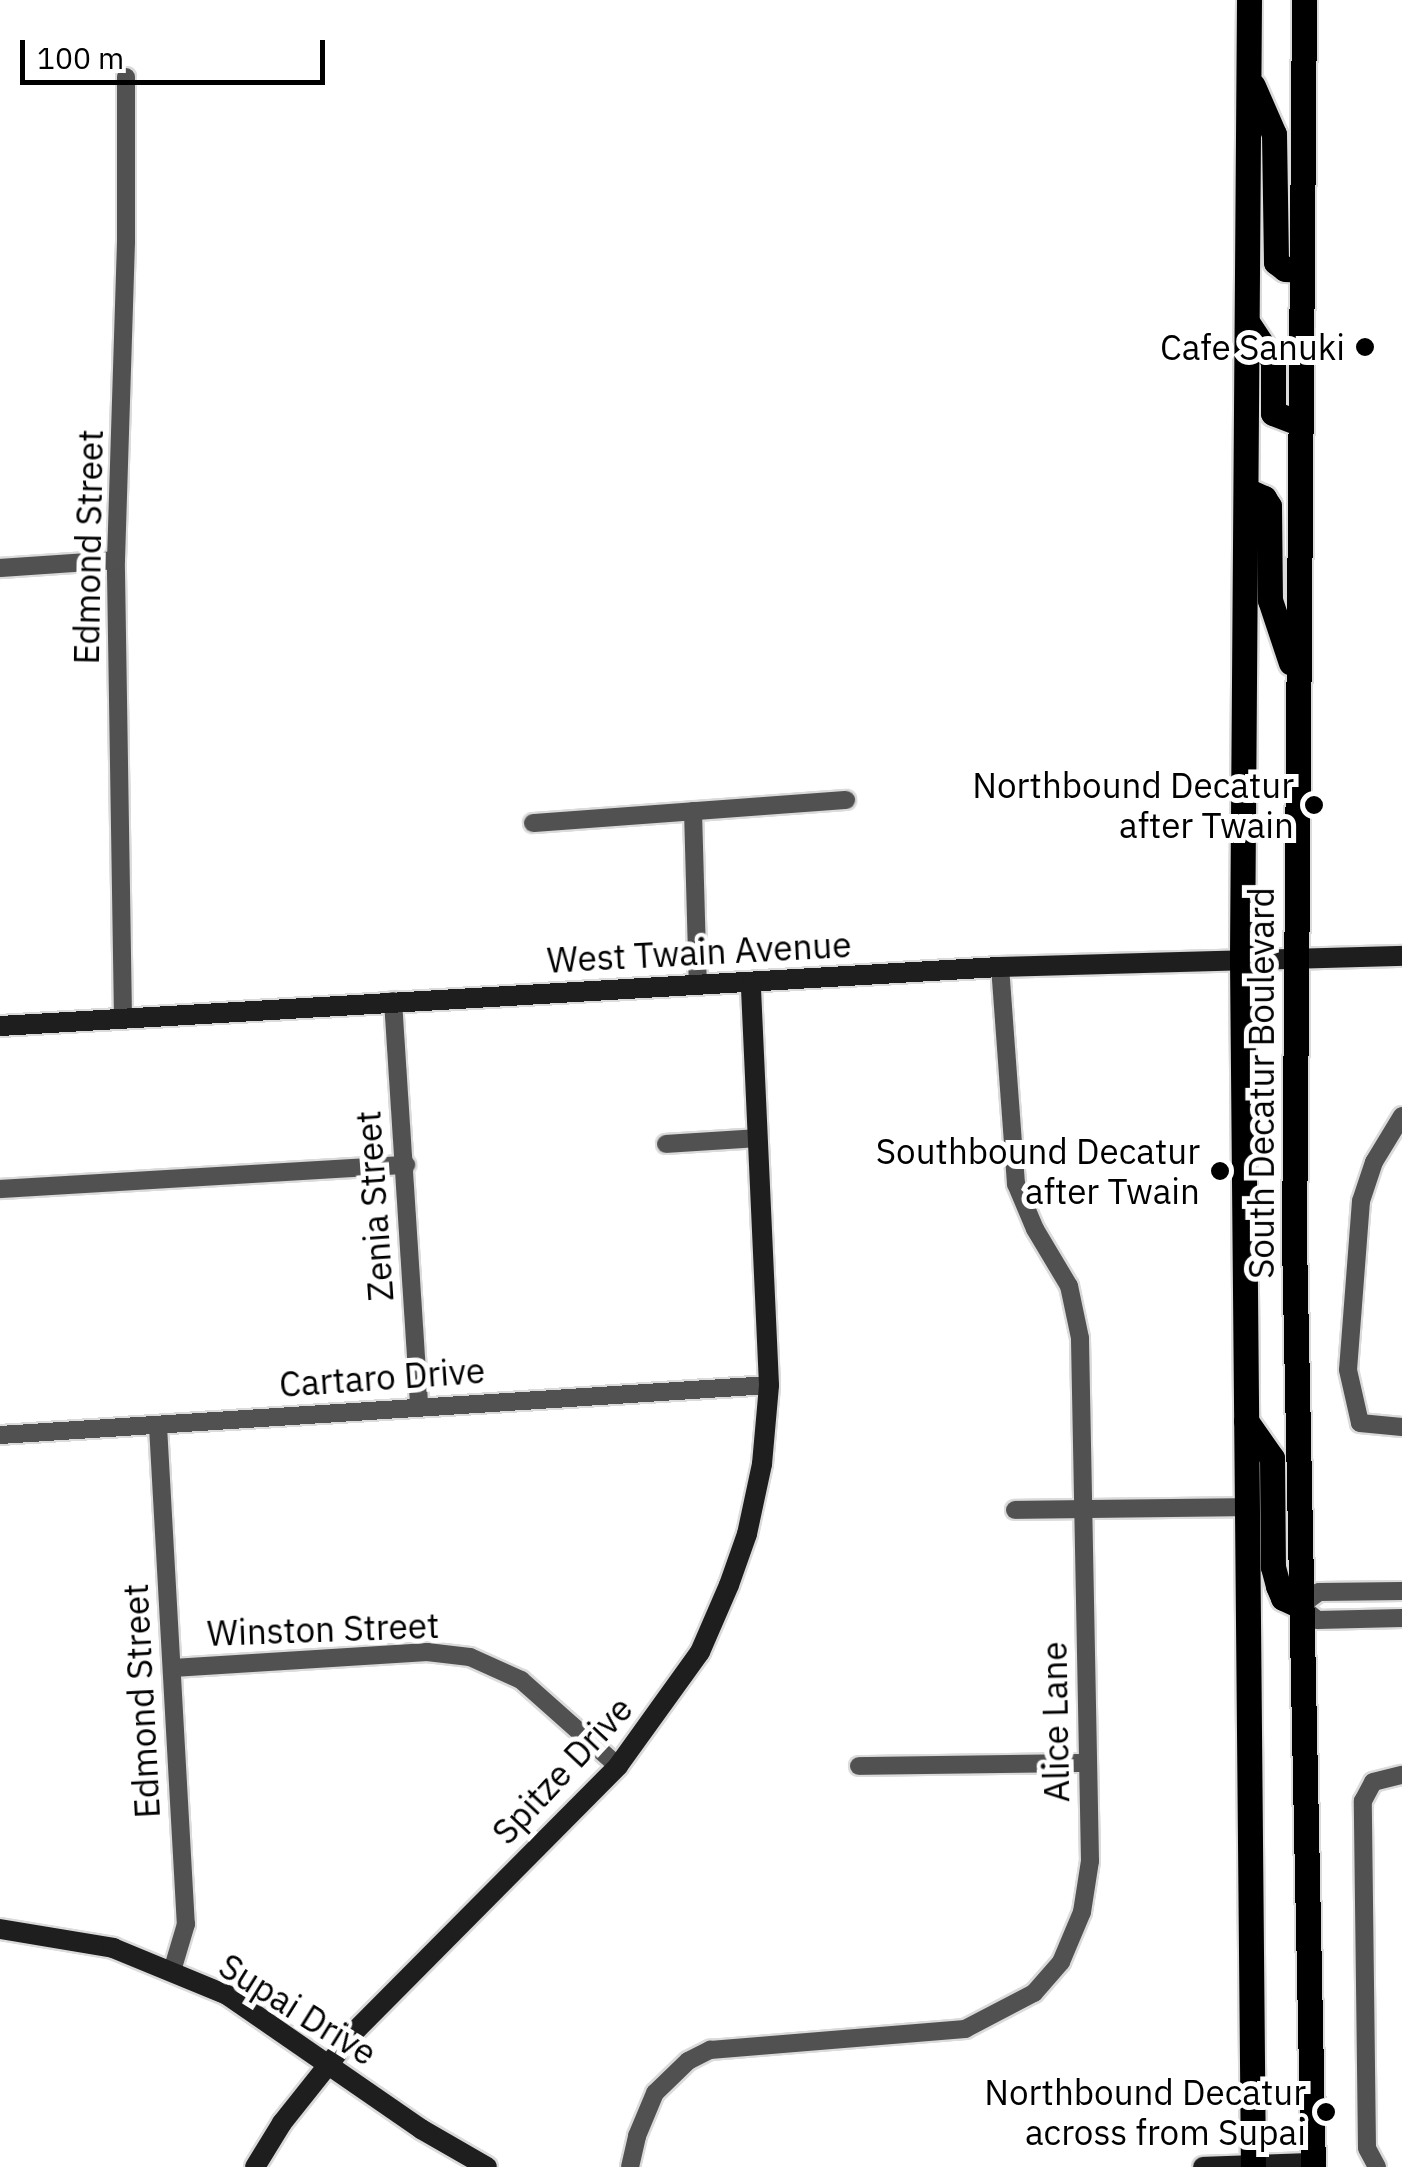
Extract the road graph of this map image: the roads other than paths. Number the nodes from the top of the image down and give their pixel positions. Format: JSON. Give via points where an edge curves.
{"nodes":[{"id":1,"x":1249,"y":0,"type":"edge"},
{"id":2,"x":1304,"y":0,"type":"edge"},
{"id":3,"x":1249,"y":76,"type":"junction"},
{"id":4,"x":126,"y":77,"type":"dead end"},
{"id":5,"x":1302,"y":270,"type":"junction"},
{"id":6,"x":1247,"y":322,"type":"junction"},
{"id":7,"x":1301,"y":424,"type":"junction"},
{"id":8,"x":1246,"y":490,"type":"junction"},
{"id":9,"x":116,"y":560,"type":"junction"},
{"id":10,"x":0,"y":568,"type":"edge"},
{"id":11,"x":1298,"y":682,"type":"junction"},
{"id":12,"x":846,"y":800,"type":"dead end"},
{"id":13,"x":693,"y":811,"type":"junction"},
{"id":14,"x":533,"y":823,"type":"dead end"},
{"id":15,"x":1402,"y":956,"type":"edge"},
{"id":16,"x":1295,"y":959,"type":"junction"},
{"id":17,"x":1242,"y":960,"type":"junction"},
{"id":18,"x":1000,"y":967,"type":"junction"},
{"id":19,"x":751,"y":984,"type":"junction"},
{"id":20,"x":698,"y":985,"type":"junction"},
{"id":21,"x":393,"y":1001,"type":"junction"},
{"id":22,"x":122,"y":1018,"type":"junction"},
{"id":23,"x":0,"y":1026,"type":"edge"},
{"id":24,"x":1402,"y":1116,"type":"edge"},
{"id":25,"x":758,"y":1138,"type":"junction"},
{"id":26,"x":666,"y":1144,"type":"dead end"},
{"id":27,"x":406,"y":1165,"type":"junction"},
{"id":28,"x":0,"y":1189,"type":"edge"},
{"id":29,"x":769,"y":1385,"type":"junction"},
{"id":30,"x":419,"y":1407,"type":"junction"},
{"id":31,"x":1246,"y":1422,"type":"junction"},
{"id":32,"x":158,"y":1426,"type":"junction"},
{"id":33,"x":1402,"y":1426,"type":"edge"},
{"id":34,"x":0,"y":1434,"type":"edge"},
{"id":35,"x":1246,"y":1506,"type":"junction"},
{"id":36,"x":1083,"y":1509,"type":"junction"},
{"id":37,"x":1016,"y":1510,"type":"dead end"},
{"id":38,"x":1402,"y":1591,"type":"edge"},
{"id":39,"x":1300,"y":1606,"type":"junction"},
{"id":40,"x":1402,"y":1618,"type":"edge"},
{"id":41,"x":173,"y":1668,"type":"junction"},
{"id":42,"x":1088,"y":1763,"type":"junction"},
{"id":43,"x":618,"y":1766,"type":"junction"},
{"id":44,"x":859,"y":1766,"type":"dead end"},
{"id":45,"x":1402,"y":1775,"type":"edge"},
{"id":46,"x":0,"y":1929,"type":"edge"},
{"id":47,"x":172,"y":1971,"type":"junction"},
{"id":48,"x":328,"y":2064,"type":"junction"},
{"id":49,"x":1313,"y":2165,"type":"edge"},
{"id":50,"x":1253,"y":2166,"type":"edge"},
{"id":51,"x":256,"y":2167,"type":"edge"},
{"id":52,"x":487,"y":2167,"type":"edge"},
{"id":53,"x":630,"y":2167,"type":"edge"},
{"id":54,"x":1203,"y":2167,"type":"edge"},
{"id":55,"x":1376,"y":2167,"type":"edge"}],
"edges":[{"from":1,"to":3,"type":"main road","name":"South Decatur Boulevard"},
{"from":2,"to":5,"type":"main road","name":"South Decatur Boulevard"},
{"from":3,"to":5,"type":"main road","via":[[1274,134],[1276,262]]},
{"from":3,"to":6,"type":"main road","name":"South Decatur Boulevard"},
{"from":4,"to":9,"type":"street","name":"Edmond Street"},
{"from":5,"to":7,"type":"main road","name":"South Decatur Boulevard"},
{"from":6,"to":7,"type":"main road","via":[[1273,361],[1273,413]]},
{"from":6,"to":8,"type":"main road","name":"South Decatur Boulevard"},
{"from":7,"to":11,"type":"main road","name":"South Decatur Boulevard"},
{"from":8,"to":11,"type":"main road","via":[[1270,506],[1270,600]]},
{"from":8,"to":17,"type":"main road","name":"South Decatur Boulevard"},
{"from":9,"to":10,"type":"street"},
{"from":9,"to":22,"type":"street","name":"Edmond Street"},
{"from":11,"to":16,"type":"main road","name":"South Decatur Boulevard"},
{"from":12,"to":13,"type":"street"},
{"from":13,"to":14,"type":"street"},
{"from":13,"to":20,"type":"street"},
{"from":15,"to":16,"type":"street","name":"West Twain Avenue"},
{"from":16,"to":17,"type":"street","name":"West Twain Avenue"},
{"from":16,"to":39,"type":"main road","name":"South Decatur Boulevard"},
{"from":17,"to":18,"type":"street","name":"West Twain Avenue"},
{"from":17,"to":31,"type":"main road","name":"South Decatur Boulevard"},
{"from":18,"to":19,"type":"street","name":"West Twain Avenue"},
{"from":18,"to":36,"type":"street","name":"Alice Lane","via":[[1016,1184],[1069,1286],[1080,1338]]},
{"from":19,"to":20,"type":"street","name":"West Twain Avenue"},
{"from":19,"to":25,"type":"street","name":"Spitze Drive"},
{"from":20,"to":21,"type":"street","name":"West Twain Avenue"},
{"from":21,"to":22,"type":"street","name":"West Twain Avenue"},
{"from":21,"to":27,"type":"street","name":"Zenia Street"},
{"from":22,"to":23,"type":"street","name":"West Twain Avenue"},
{"from":24,"to":33,"type":"street","via":[[1374,1162],[1361,1201],[1348,1370],[1360,1423]]},
{"from":25,"to":26,"type":"street"},
{"from":25,"to":29,"type":"street","name":"Spitze Drive"},
{"from":27,"to":28,"type":"street"},
{"from":27,"to":30,"type":"street","name":"Zenia Street"},
{"from":29,"to":30,"type":"street","name":"Cartaro Drive"},
{"from":29,"to":43,"type":"street","name":"Spitze Drive","via":[[762,1464],[729,1584],[700,1652]]},
{"from":30,"to":32,"type":"street","name":"Cartaro Drive"},
{"from":31,"to":35,"type":"main road","name":"South Decatur Boulevard"},
{"from":31,"to":39,"type":"main road","via":[[1272,1458],[1278,1586],[1283,1598]]},
{"from":32,"to":34,"type":"street","name":"Cartaro Drive"},
{"from":32,"to":41,"type":"street","name":"Edmond Street"},
{"from":35,"to":36,"type":"street"},
{"from":35,"to":50,"type":"main road","name":"South Decatur Boulevard"},
{"from":36,"to":37,"type":"street"},
{"from":36,"to":42,"type":"street","name":"Alice Lane"},
{"from":38,"to":39,"type":"street","via":[[1319,1592]]},
{"from":39,"to":40,"type":"street","via":[[1317,1620]]},
{"from":39,"to":49,"type":"main road","name":"South Decatur Boulevard"},
{"from":41,"to":43,"type":"street","name":"Winston Street","via":[[427,1652],[470,1657],[522,1680]]},
{"from":41,"to":47,"type":"street","name":"Edmond Street","via":[[186,1924]]},
{"from":42,"to":44,"type":"street"},
{"from":42,"to":53,"type":"street","name":"Alice Lane","via":[[1090,1862],[1082,1912],[1061,1962],[1034,1993],[965,2029],[710,2050],[688,2060],[656,2093]]},
{"from":43,"to":48,"type":"street","name":"Spitze Drive"},
{"from":45,"to":55,"type":"street","via":[[1373,1782],[1363,1801],[1367,2148]]},
{"from":46,"to":47,"type":"street","name":"Supai Drive","via":[[113,1948]]},
{"from":47,"to":48,"type":"street","name":"Supai Drive","via":[[227,1996]]},
{"from":48,"to":51,"type":"street","name":"Spitze Drive"},
{"from":48,"to":52,"type":"street","name":"Supai Drive"},
{"from":49,"to":50,"type":"street"},
{"from":50,"to":54,"type":"street"}]}
